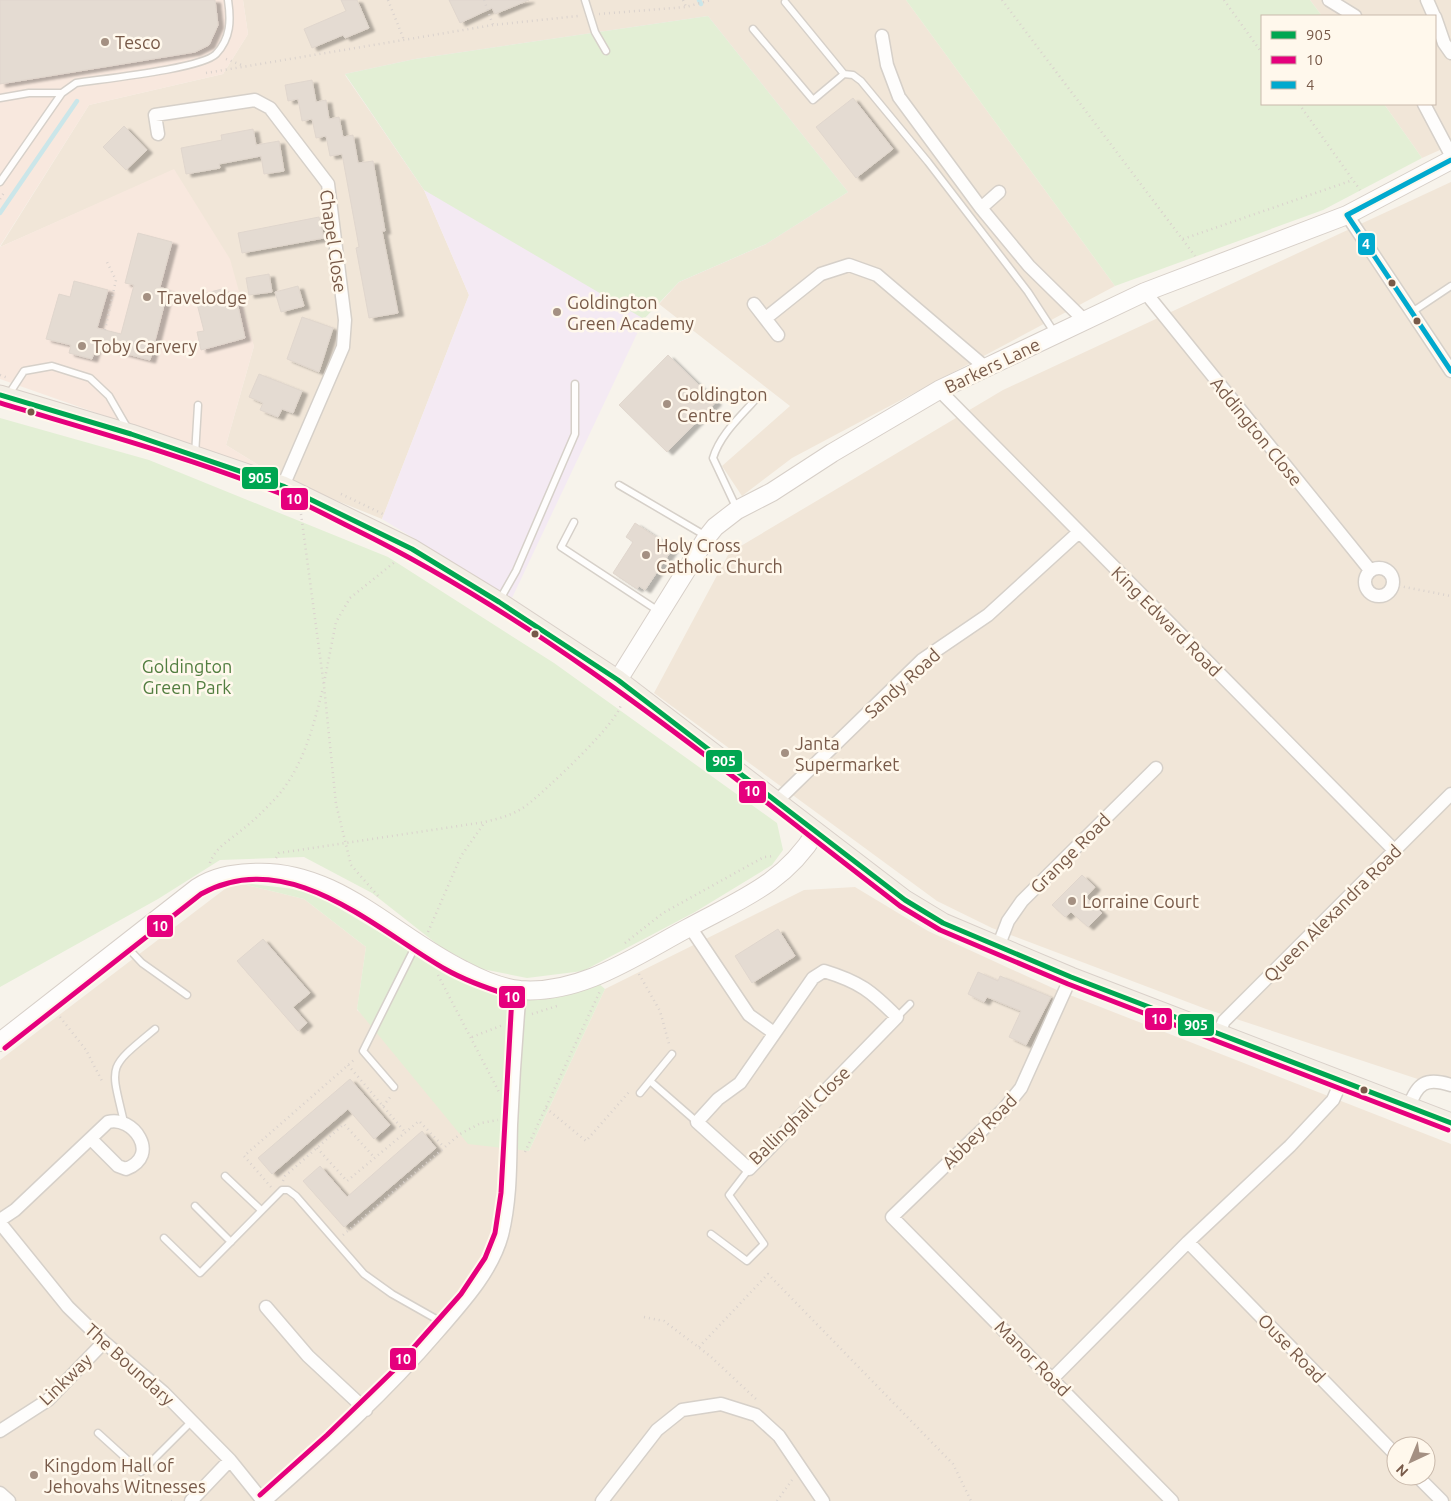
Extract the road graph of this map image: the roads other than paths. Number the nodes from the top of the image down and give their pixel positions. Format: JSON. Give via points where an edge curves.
{"nodes":[{"id":1,"x":228,"y":0,"type":"edge"},
{"id":2,"x":585,"y":0,"type":"edge"},
{"id":3,"x":1329,"y":0,"type":"edge"},
{"id":4,"x":1427,"y":0,"type":"edge"},
{"id":5,"x":786,"y":2,"type":"dead end"},
{"id":6,"x":1353,"y":15,"type":"edge"},
{"id":7,"x":1434,"y":15,"type":"edge"},
{"id":8,"x":1436,"y":19,"type":"edge"},
{"id":9,"x":753,"y":29,"type":"dead end"},
{"id":10,"x":882,"y":36,"type":"dead end"},
{"id":11,"x":606,"y":51,"type":"dead end"},
{"id":12,"x":1451,"y":53,"type":"edge"},
{"id":13,"x":844,"y":74,"type":"junction"},
{"id":14,"x":62,"y":93,"type":"junction"},
{"id":15,"x":0,"y":98,"type":"edge"},
{"id":16,"x":1425,"y":105,"type":"edge"},
{"id":17,"x":158,"y":134,"type":"dead end"},
{"id":18,"x":1451,"y":155,"type":"edge"},
{"id":19,"x":1451,"y":160,"type":"edge"},
{"id":20,"x":0,"y":182,"type":"edge"},
{"id":21,"x":1000,"y":192,"type":"dead end"},
{"id":22,"x":982,"y":208,"type":"junction"},
{"id":23,"x":1348,"y":215,"type":"junction"},
{"id":24,"x":1451,"y":286,"type":"edge"},
{"id":25,"x":1145,"y":292,"type":"junction"},
{"id":26,"x":754,"y":304,"type":"dead end"},
{"id":27,"x":1412,"y":312,"type":"junction"},
{"id":28,"x":766,"y":318,"type":"junction"},
{"id":29,"x":1084,"y":320,"type":"junction"},
{"id":30,"x":1055,"y":334,"type":"junction"},
{"id":31,"x":778,"y":335,"type":"dead end"},
{"id":32,"x":986,"y":367,"type":"junction"},
{"id":33,"x":1451,"y":372,"type":"edge"},
{"id":34,"x":575,"y":384,"type":"dead end"},
{"id":35,"x":939,"y":390,"type":"junction"},
{"id":36,"x":3,"y":396,"type":"edge"},
{"id":37,"x":755,"y":400,"type":"dead end"},
{"id":38,"x":198,"y":405,"type":"dead end"},
{"id":39,"x":131,"y":434,"type":"junction"},
{"id":40,"x":195,"y":456,"type":"junction"},
{"id":41,"x":619,"y":485,"type":"dead end"},
{"id":42,"x":291,"y":490,"type":"junction"},
{"id":43,"x":737,"y":510,"type":"junction"},
{"id":44,"x":574,"y":522,"type":"dead end"},
{"id":45,"x":1079,"y":532,"type":"junction"},
{"id":46,"x":707,"y":537,"type":"junction"},
{"id":47,"x":1370,"y":570,"type":"junction"},
{"id":48,"x":499,"y":602,"type":"junction"},
{"id":49,"x":661,"y":612,"type":"junction"},
{"id":50,"x":618,"y":680,"type":"junction"},
{"id":51,"x":1156,"y":768,"type":"dead end"},
{"id":52,"x":1451,"y":794,"type":"edge"},
{"id":53,"x":776,"y":802,"type":"junction"},
{"id":54,"x":816,"y":832,"type":"junction"},
{"id":55,"x":1394,"y":850,"type":"junction"},
{"id":56,"x":690,"y":926,"type":"junction"},
{"id":57,"x":420,"y":945,"type":"junction"},
{"id":58,"x":125,"y":946,"type":"junction"},
{"id":59,"x":998,"y":947,"type":"junction"},
{"id":60,"x":1071,"y":977,"type":"junction"},
{"id":61,"x":520,"y":990,"type":"junction"},
{"id":62,"x":187,"y":995,"type":"dead end"},
{"id":63,"x":910,"y":1004,"type":"dead end"},
{"id":64,"x":897,"y":1017,"type":"junction"},
{"id":65,"x":155,"y":1030,"type":"dead end"},
{"id":66,"x":774,"y":1033,"type":"junction"},
{"id":67,"x":1218,"y":1035,"type":"junction"},
{"id":68,"x":0,"y":1042,"type":"edge"},
{"id":69,"x":672,"y":1054,"type":"road end"},
{"id":70,"x":650,"y":1081,"type":"junction"},
{"id":71,"x":1341,"y":1082,"type":"junction"},
{"id":72,"x":1451,"y":1084,"type":"edge"},
{"id":73,"x":394,"y":1087,"type":"dead end"},
{"id":74,"x":640,"y":1094,"type":"road end"},
{"id":75,"x":1408,"y":1107,"type":"junction"},
{"id":76,"x":124,"y":1122,"type":"junction"},
{"id":77,"x":696,"y":1122,"type":"junction"},
{"id":78,"x":1451,"y":1123,"type":"edge"},
{"id":79,"x":91,"y":1139,"type":"junction"},
{"id":80,"x":749,"y":1169,"type":"junction"},
{"id":81,"x":225,"y":1176,"type":"dead end"},
{"id":82,"x":195,"y":1206,"type":"dead end"},
{"id":83,"x":261,"y":1210,"type":"junction"},
{"id":84,"x":892,"y":1217,"type":"joint"},
{"id":85,"x":0,"y":1222,"type":"edge"},
{"id":86,"x":711,"y":1234,"type":"dead end"},
{"id":87,"x":164,"y":1238,"type":"dead end"},
{"id":88,"x":230,"y":1242,"type":"junction"},
{"id":89,"x":1188,"y":1242,"type":"junction"},
{"id":90,"x":266,"y":1307,"type":"dead end"},
{"id":91,"x":445,"y":1324,"type":"junction"},
{"id":92,"x":104,"y":1342,"type":"junction"},
{"id":93,"x":1053,"y":1378,"type":"junction"},
{"id":94,"x":366,"y":1410,"type":"junction"},
{"id":95,"x":192,"y":1421,"type":"junction"},
{"id":96,"x":2,"y":1426,"type":"edge"},
{"id":97,"x":98,"y":1433,"type":"dead end"},
{"id":98,"x":1386,"y":1444,"type":"edge"},
{"id":99,"x":230,"y":1460,"type":"junction"},
{"id":100,"x":1427,"y":1486,"type":"edge"},
{"id":101,"x":0,"y":1493,"type":"edge"},
{"id":102,"x":8,"y":1501,"type":"edge"},
{"id":103,"x":192,"y":1501,"type":"edge"},
{"id":104,"x":264,"y":1501,"type":"edge"},
{"id":105,"x":602,"y":1501,"type":"edge"},
{"id":106,"x":823,"y":1501,"type":"edge"},
{"id":107,"x":1172,"y":1501,"type":"edge"},
{"id":108,"x":1442,"y":1501,"type":"edge"}],
"edges":[{"from":1,"to":14,"type":"lane","via":[[231,22],[226,41],[214,55],[192,64],[76,83]]},
{"from":2,"to":11,"type":"lane","via":[[595,32]]},
{"from":3,"to":6,"type":"street"},
{"from":4,"to":7,"type":"street"},
{"from":5,"to":13,"type":"lane"},
{"from":8,"to":12,"type":"street"},
{"from":9,"to":13,"type":"lane","via":[[813,100]]},
{"from":10,"to":22,"type":"street","via":[[887,65],[899,97]]},
{"from":13,"to":30,"type":"lane","via":[[853,75],[861,81],[928,162],[1028,292]]},
{"from":14,"to":15,"type":"lane"},
{"from":14,"to":20,"type":"lane"},
{"from":16,"to":18,"type":"street"},
{"from":17,"to":42,"type":"street","name":"Chapel Close","via":[[155,115],[255,100],[270,108],[328,184],[345,320],[343,347]]},
{"from":19,"to":23,"type":"street","name":"Barkers Lane"},
{"from":21,"to":22,"type":"street"},
{"from":22,"to":29,"type":"street","via":[[1029,266]]},
{"from":23,"to":25,"type":"street","name":"Barkers Lane"},
{"from":23,"to":27,"type":"street"},
{"from":24,"to":27,"type":"lane"},
{"from":25,"to":29,"type":"street","name":"Barkers Lane"},
{"from":25,"to":47,"type":"street","name":"Addington Close"},
{"from":26,"to":28,"type":"street"},
{"from":27,"to":33,"type":"street"},
{"from":28,"to":31,"type":"street"},
{"from":28,"to":32,"type":"street","via":[[821,274],[848,265],[876,275]]},
{"from":29,"to":30,"type":"street","name":"Barkers Lane"},
{"from":30,"to":32,"type":"street","name":"Barkers Lane"},
{"from":32,"to":35,"type":"street","name":"Barkers Lane"},
{"from":34,"to":48,"type":"lane","via":[[575,434],[516,571]]},
{"from":35,"to":43,"type":"street","name":"Barkers Lane"},
{"from":35,"to":45,"type":"street","name":"King Edward Road"},
{"from":36,"to":39,"type":"main road"},
{"from":36,"to":39,"type":"lane","via":[[24,371],[52,366],[90,378],[109,396]]},
{"from":37,"to":43,"type":"lane","via":[[716,447],[713,458]]},
{"from":38,"to":40,"type":"lane"},
{"from":39,"to":40,"type":"main road"},
{"from":40,"to":42,"type":"main road"},
{"from":41,"to":46,"type":"lane"},
{"from":42,"to":48,"type":"main road","via":[[412,550]]},
{"from":43,"to":46,"type":"street","name":"Barkers Lane"},
{"from":44,"to":49,"type":"lane","via":[[561,547]]},
{"from":45,"to":53,"type":"street","name":"Sandy Road","via":[[988,615],[922,660]]},
{"from":45,"to":55,"type":"street","name":"King Edward Road"},
{"from":46,"to":49,"type":"street","name":"Barkers Lane"},
{"from":47,"to":47,"type":"street","via":[[1381,567],[1391,573],[1394,584],[1386,595],[1377,597],[1367,591],[1364,579]]},
{"from":48,"to":50,"type":"main road"},
{"from":49,"to":50,"type":"street","name":"Barkers Lane"},
{"from":50,"to":53,"type":"main road"},
{"from":51,"to":59,"type":"street","name":"Grange Road","via":[[1022,901],[1008,921]]},
{"from":52,"to":55,"type":"street","name":"Queen Alexandra Road"},
{"from":53,"to":54,"type":"main road"},
{"from":54,"to":56,"type":"street","via":[[803,853],[776,878],[746,899]]},
{"from":54,"to":59,"type":"main road","via":[[905,900],[943,923]]},
{"from":55,"to":67,"type":"street","name":"Queen Alexandra Road","via":[[1224,1021]]},
{"from":56,"to":61,"type":"street","via":[[588,980]]},
{"from":56,"to":66,"type":"street","via":[[749,1015]]},
{"from":57,"to":58,"type":"street","via":[[346,896],[308,879],[269,872],[211,879]]},
{"from":57,"to":61,"type":"street","via":[[483,980]]},
{"from":57,"to":73,"type":"lane","via":[[363,1051]]},
{"from":58,"to":62,"type":"lane"},
{"from":58,"to":68,"type":"street"},
{"from":59,"to":60,"type":"main road"},
{"from":60,"to":67,"type":"main road"},
{"from":60,"to":84,"type":"street","name":"Abbey Road","via":[[1021,1088],[1004,1109]]},
{"from":61,"to":91,"type":"street","via":[[508,1204],[501,1236],[486,1271]]},
{"from":63,"to":64,"type":"lane","name":"Ballinghall Close"},
{"from":64,"to":66,"type":"street","via":[[876,996],[851,979],[824,972],[813,978]]},
{"from":64,"to":80,"type":"street","name":"Ballinghall Close"},
{"from":65,"to":76,"type":"lane","via":[[115,1066],[114,1078]]},
{"from":66,"to":77,"type":"street","via":[[740,1083],[718,1099]]},
{"from":67,"to":71,"type":"main road"},
{"from":69,"to":70,"type":"lane"},
{"from":70,"to":74,"type":"lane"},
{"from":70,"to":77,"type":"lane","name":"Ballinghall Close"},
{"from":71,"to":75,"type":"main road"},
{"from":71,"to":89,"type":"street","via":[[1333,1100],[1290,1146]]},
{"from":72,"to":75,"type":"street","via":[[1438,1080],[1425,1082]]},
{"from":75,"to":78,"type":"main road"},
{"from":76,"to":79,"type":"street","via":[[108,1122]]},
{"from":76,"to":79,"type":"street","via":[[144,1148],[142,1157],[133,1166],[126,1169],[118,1166]]},
{"from":77,"to":80,"type":"street","name":"Ballinghall Close"},
{"from":79,"to":85,"type":"street"},
{"from":80,"to":86,"type":"lane","via":[[729,1195],[764,1244],[747,1261]]},
{"from":81,"to":83,"type":"lane"},
{"from":82,"to":88,"type":"lane"},
{"from":83,"to":88,"type":"lane"},
{"from":83,"to":91,"type":"lane","via":[[279,1192],[288,1190],[364,1274]]},
{"from":84,"to":93,"type":"street","name":"Manor Road"},
{"from":85,"to":92,"type":"street","name":"The Boundary","via":[[68,1307]]},
{"from":87,"to":88,"type":"lane","via":[[200,1273]]},
{"from":89,"to":93,"type":"street"},
{"from":89,"to":98,"type":"street","name":"Ouse Road"},
{"from":90,"to":94,"type":"street","via":[[308,1356]]},
{"from":91,"to":94,"type":"street"},
{"from":92,"to":95,"type":"street","name":"The Boundary"},
{"from":92,"to":96,"type":"street","name":"Linkway","via":[[48,1400]]},
{"from":93,"to":107,"type":"street","name":"Manor Road"},
{"from":94,"to":104,"type":"street"},
{"from":95,"to":97,"type":"lane","via":[[141,1472]]},
{"from":95,"to":99,"type":"street","name":"The Boundary"},
{"from":99,"to":103,"type":"street"},
{"from":99,"to":104,"type":"street","name":"The Boundary"},
{"from":100,"to":108,"type":"street"},
{"from":101,"to":102,"type":"street"},
{"from":105,"to":106,"type":"street","via":[[657,1430],[682,1410],[721,1404],[756,1416],[779,1436]]}]}
